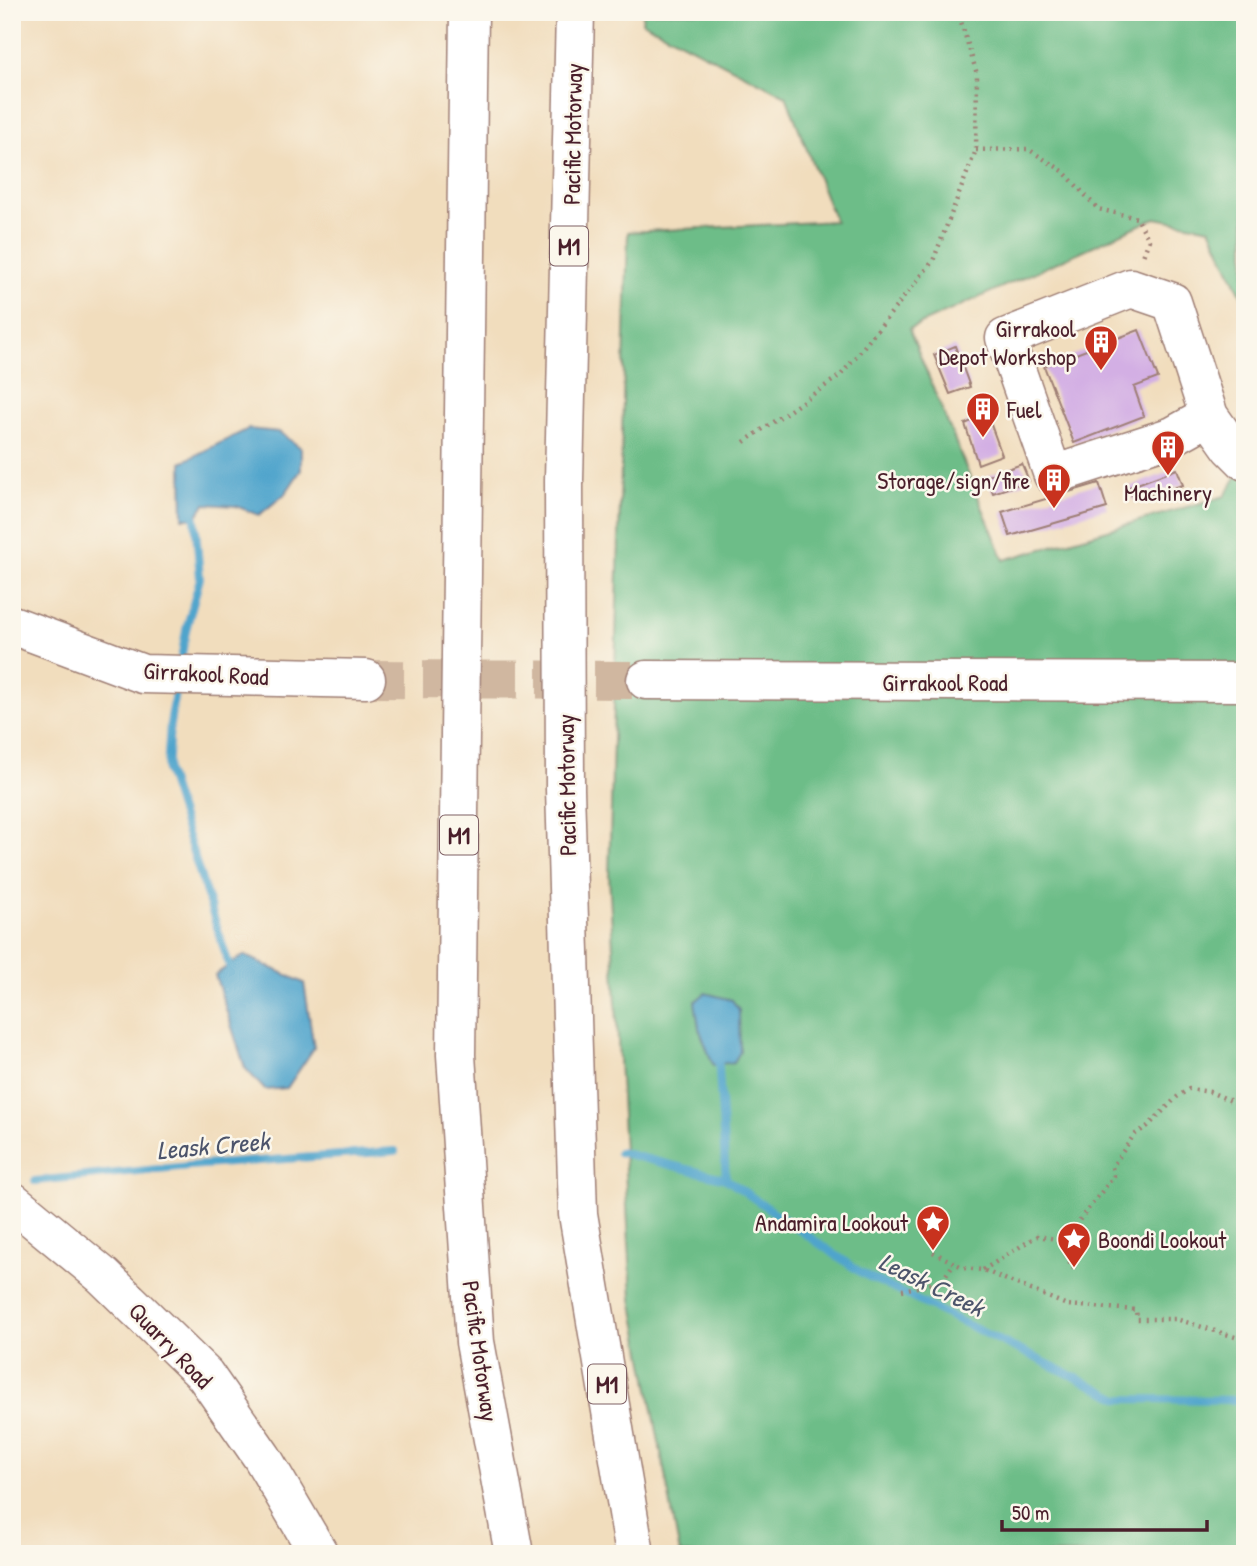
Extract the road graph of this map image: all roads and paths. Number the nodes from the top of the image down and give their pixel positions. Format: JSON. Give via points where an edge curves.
{"nodes":[{"id":1,"x":469,"y":12,"type":"edge"},
{"id":2,"x":575,"y":12,"type":"edge"},
{"id":3,"x":958,"y":12,"type":"edge"},
{"id":4,"x":976,"y":150,"type":"junction"},
{"id":5,"x":1131,"y":288,"type":"junction"},
{"id":6,"x":1209,"y":416,"type":"junction"},
{"id":7,"x":744,"y":442,"type":"dead end"},
{"id":8,"x":1245,"y":461,"type":"edge"},
{"id":9,"x":12,"y":625,"type":"edge"},
{"id":10,"x":366,"y":679,"type":"tunnel mouth"},
{"id":11,"x":646,"y":680,"type":"tunnel mouth"},
{"id":12,"x":1245,"y":682,"type":"edge"},
{"id":13,"x":1245,"y":1104,"type":"edge"},
{"id":14,"x":12,"y":1200,"type":"edge"},
{"id":15,"x":933,"y":1252,"type":"dead end"},
{"id":16,"x":959,"y":1265,"type":"junction"},
{"id":17,"x":983,"y":1270,"type":"junction"},
{"id":18,"x":902,"y":1290,"type":"dead end"},
{"id":19,"x":1245,"y":1340,"type":"edge"},
{"id":20,"x":318,"y":1554,"type":"edge"},
{"id":21,"x":514,"y":1554,"type":"edge"},
{"id":22,"x":635,"y":1554,"type":"edge"}],
"edges":[{"from":1,"to":21,"type":"main road","name":"Pacific Motorway","number":"M1","via":[[456,1055],[475,1342]]},
{"from":2,"to":22,"type":"main road","name":"Pacific Motorway","number":"M1","via":[[564,480],[565,789],[578,1214]]},
{"from":3,"to":4,"type":"path","via":[[977,74]]},
{"from":4,"to":5,"type":"path","via":[[1028,149],[1063,172],[1098,209],[1136,218],[1149,240]]},
{"from":4,"to":7,"type":"path","via":[[933,261],[841,374]]},
{"from":5,"to":6,"type":"main road","via":[[1172,302]]},
{"from":5,"to":6,"type":"main road","via":[[1004,338],[1053,475],[1173,436]]},
{"from":6,"to":8,"type":"main road"},
{"from":9,"to":10,"type":"main road","name":"Girrakool Road","via":[[143,674]]},
{"from":11,"to":12,"type":"main road","name":"Girrakool Road"},
{"from":13,"to":17,"type":"path","via":[[1189,1089],[1134,1135],[1112,1167],[1114,1176],[1074,1227],[1082,1242],[1074,1269],[1067,1246],[1037,1236]]},
{"from":14,"to":20,"type":"main road","name":"Quarry Road","via":[[103,1276],[205,1375],[262,1457]]},
{"from":15,"to":16,"type":"path"},
{"from":16,"to":17,"type":"path"},
{"from":16,"to":18,"type":"path","via":[[942,1282]]},
{"from":17,"to":19,"type":"path","via":[[1067,1305],[1136,1310],[1137,1319],[1176,1319]]}]}
